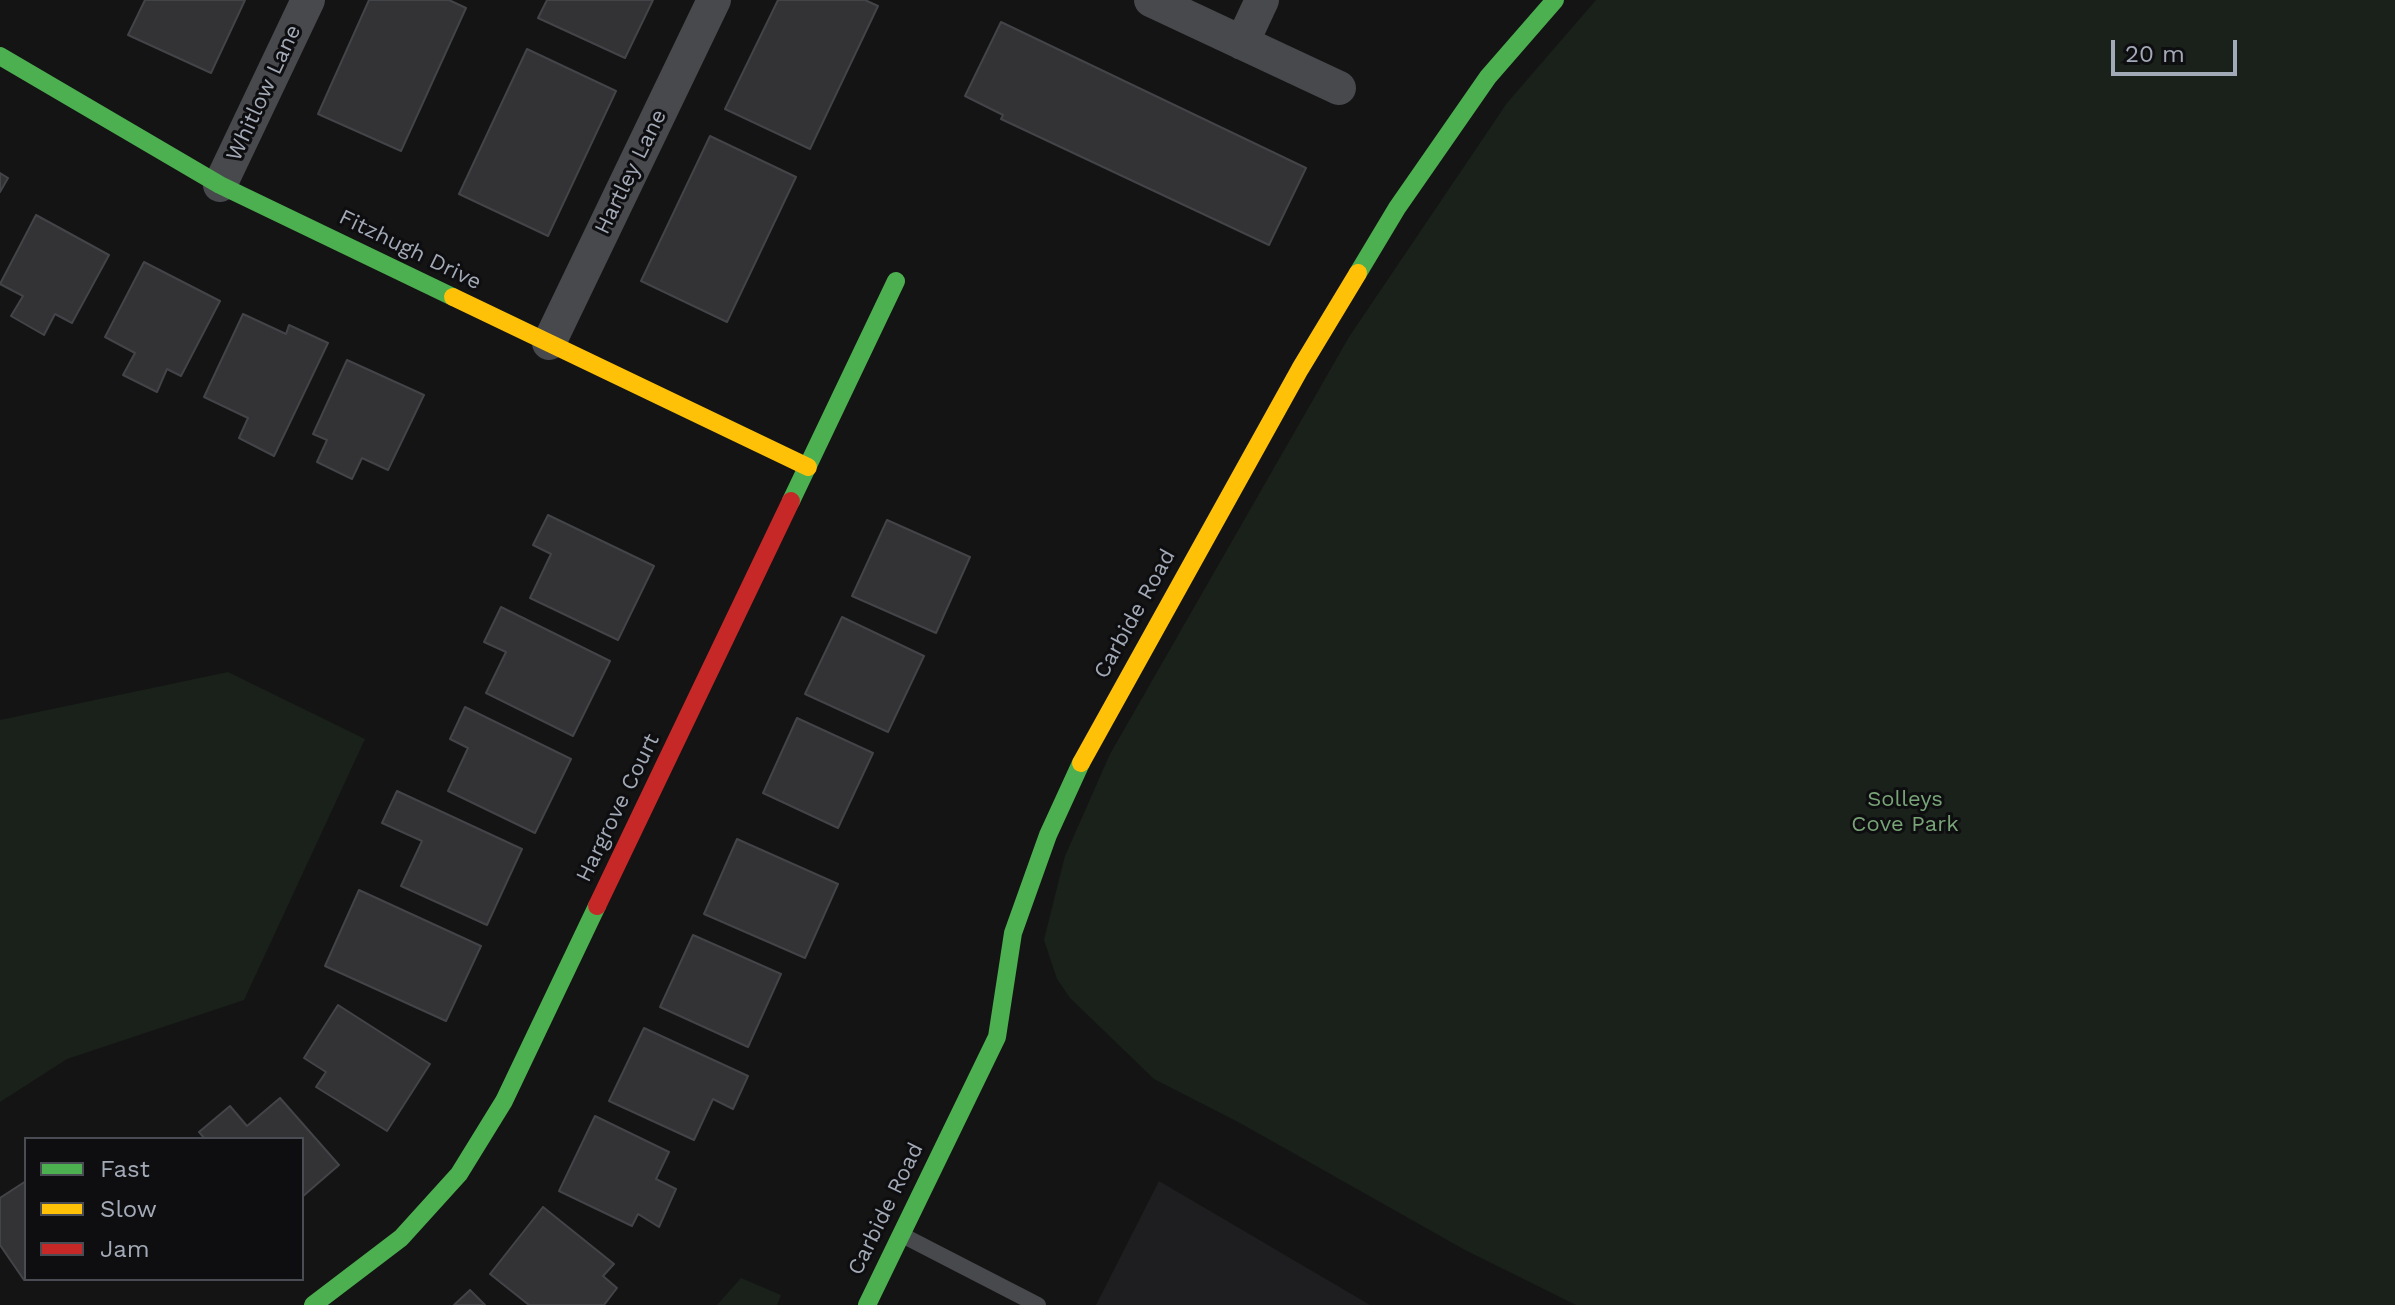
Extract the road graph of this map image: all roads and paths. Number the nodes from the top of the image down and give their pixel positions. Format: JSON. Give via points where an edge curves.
{"nodes":[{"id":1,"x":308,"y":0,"type":"edge"},
{"id":2,"x":714,"y":0,"type":"edge"},
{"id":3,"x":1151,"y":0,"type":"edge"},
{"id":4,"x":1262,"y":0,"type":"edge"},
{"id":5,"x":1555,"y":0,"type":"edge"},
{"id":6,"x":1242,"y":43,"type":"junction"},
{"id":7,"x":0,"y":56,"type":"edge"},
{"id":8,"x":1339,"y":88,"type":"dead end"},
{"id":9,"x":220,"y":185,"type":"junction"},
{"id":10,"x":896,"y":281,"type":"dead end"},
{"id":11,"x":549,"y":343,"type":"junction"},
{"id":12,"x":808,"y":467,"type":"junction"},
{"id":13,"x":900,"y":1235,"type":"junction"},
{"id":14,"x":313,"y":1305,"type":"edge"},
{"id":15,"x":867,"y":1305,"type":"edge"},
{"id":16,"x":1038,"y":1305,"type":"edge"}],
"edges":[{"from":1,"to":9,"type":"street","name":"Whitlow Lane"},
{"from":2,"to":11,"type":"street","name":"Hartley Lane"},
{"from":3,"to":6,"type":"street"},
{"from":4,"to":6,"type":"street"},
{"from":5,"to":13,"type":"street","name":"Carbide Road","via":[[1488,77],[1397,208],[1300,369],[1090,743],[1048,835],[1013,933],[997,1037]]},
{"from":6,"to":8,"type":"street"},
{"from":7,"to":9,"type":"street","name":"Fitzhugh Drive"},
{"from":9,"to":11,"type":"street","name":"Fitzhugh Drive"},
{"from":10,"to":12,"type":"street","name":"Hargrove Court"},
{"from":11,"to":12,"type":"street","name":"Fitzhugh Drive"},
{"from":12,"to":14,"type":"street","name":"Hargrove Court","via":[[504,1101],[459,1174],[401,1238]]},
{"from":13,"to":15,"type":"street","name":"Carbide Road"},
{"from":13,"to":16,"type":"lane"}]}
